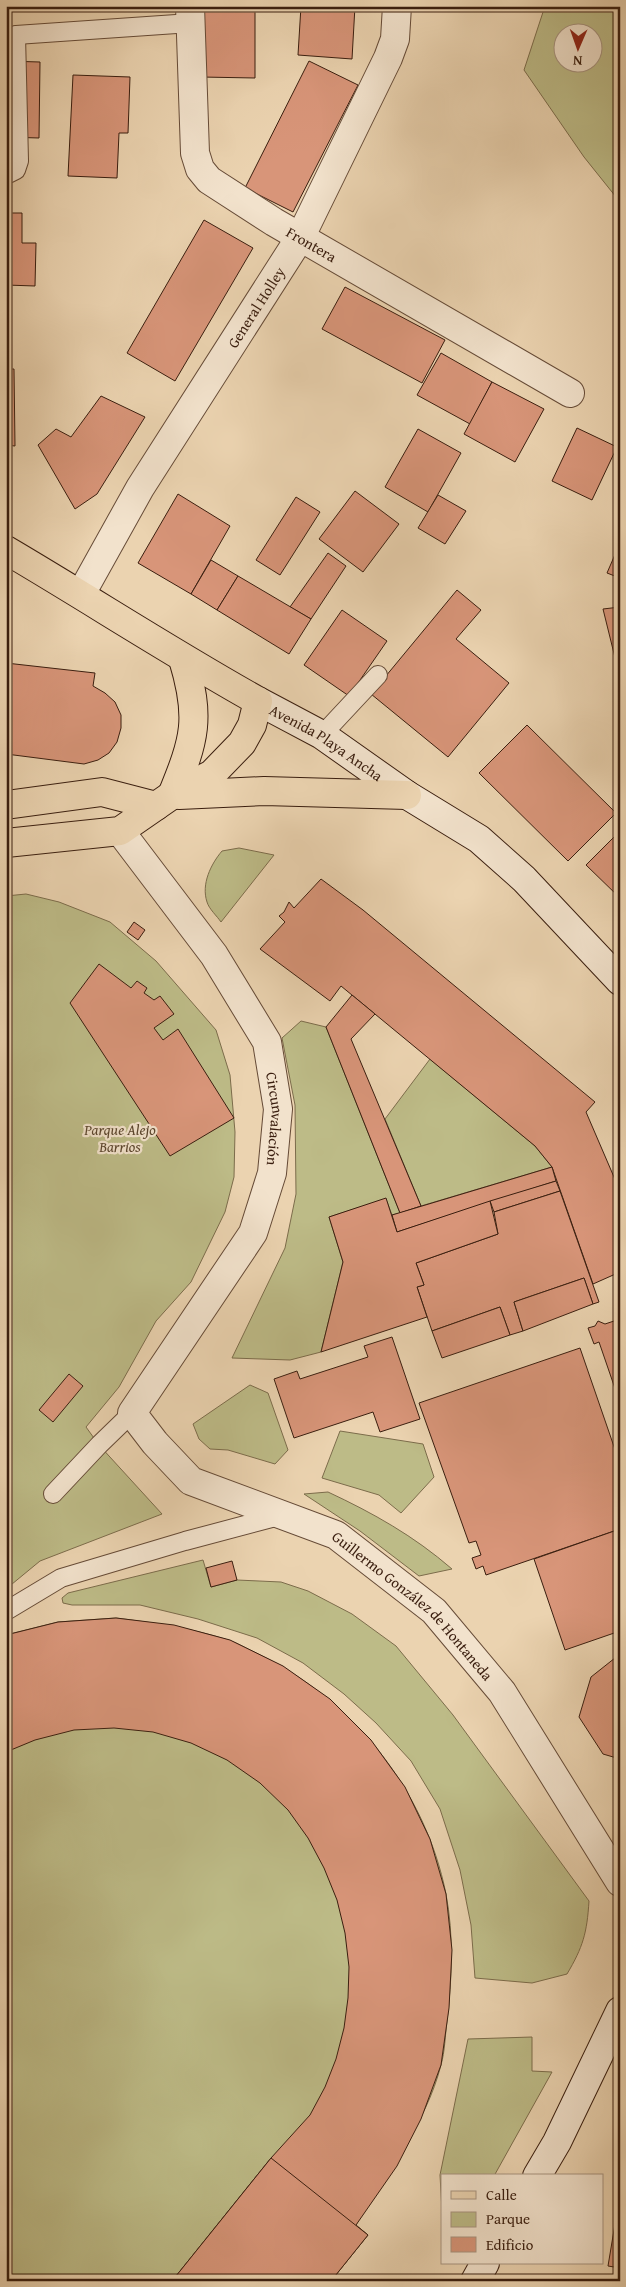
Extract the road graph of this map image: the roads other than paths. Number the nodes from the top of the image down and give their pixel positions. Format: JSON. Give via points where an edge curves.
{"nodes":[{"id":1,"x":398,"y":6,"type":"edge"},
{"id":2,"x":191,"y":14,"type":"edge"},
{"id":3,"x":11,"y":36,"type":"edge"},
{"id":4,"x":6,"y":175,"type":"edge"},
{"id":5,"x":301,"y":236,"type":"junction"},
{"id":6,"x":570,"y":393,"type":"dead end"},
{"id":7,"x":6,"y":550,"type":"edge"},
{"id":8,"x":80,"y":594,"type":"junction"},
{"id":9,"x":182,"y":659,"type":"junction"},
{"id":10,"x":378,"y":675,"type":"dead end"},
{"id":11,"x":258,"y":701,"type":"junction"},
{"id":12,"x":322,"y":735,"type":"junction"},
{"id":13,"x":407,"y":795,"type":"junction"},
{"id":14,"x":164,"y":801,"type":"junction"},
{"id":15,"x":6,"y":805,"type":"edge"},
{"id":16,"x":120,"y":831,"type":"junction"},
{"id":17,"x":6,"y":843,"type":"edge"},
{"id":18,"x":619,"y":978,"type":"edge"},
{"id":19,"x":132,"y":1413,"type":"junction"},
{"id":20,"x":53,"y":1494,"type":"dead end"},
{"id":21,"x":283,"y":1515,"type":"junction"},
{"id":22,"x":6,"y":1611,"type":"edge"},
{"id":23,"x":620,"y":1882,"type":"edge"},
{"id":24,"x":620,"y":2011,"type":"edge"},
{"id":25,"x":538,"y":2174,"type":"edge"},
{"id":26,"x":484,"y":2264,"type":"edge"},
{"id":27,"x":475,"y":2281,"type":"edge"}],
"edges":[{"from":1,"to":5,"type":"street","name":"General Holley","via":[[396,39],[388,58]]},
{"from":2,"to":3,"type":"lane"},
{"from":2,"to":5,"type":"street","name":"Frontera","via":[[195,153],[200,169],[209,180]]},
{"from":3,"to":4,"type":"lane","via":[[19,161],[16,170]]},
{"from":5,"to":6,"type":"street","name":"Frontera"},
{"from":5,"to":8,"type":"street","name":"General Holley","via":[[140,488]]},
{"from":7,"to":8,"type":"main road","name":"Avenida Playa Ancha"},
{"from":8,"to":9,"type":"main road","name":"Avenida Playa Ancha"},
{"from":9,"to":11,"type":"main road","name":"Avenida Playa Ancha"},
{"from":9,"to":14,"type":"main road","via":[[192,688],[195,719],[188,756]]},
{"from":10,"to":12,"type":"lane"},
{"from":11,"to":12,"type":"street","name":"Avenida Playa Ancha"},
{"from":11,"to":14,"type":"main road","via":[[252,725],[242,743],[212,774]]},
{"from":12,"to":13,"type":"street","name":"Avenida Playa Ancha"},
{"from":13,"to":14,"type":"main road","via":[[264,791]]},
{"from":13,"to":18,"type":"street","name":"Avenida Playa Ancha","via":[[479,839],[524,879]]},
{"from":14,"to":15,"type":"main road","via":[[102,792]]},
{"from":14,"to":16,"type":"main road"},
{"from":16,"to":17,"type":"main road"},
{"from":16,"to":19,"type":"street","name":"Circunvalación","via":[[214,955],[267,1042],[278,1109],[272,1174],[253,1233]]},
{"from":19,"to":20,"type":"lane"},
{"from":19,"to":21,"type":"street","name":"Guillermo González de Hontaneda","via":[[155,1443],[191,1480]]},
{"from":21,"to":22,"type":"lane","via":[[61,1578]]},
{"from":21,"to":23,"type":"street","name":"Guillermo González de Hontaneda","via":[[336,1535],[434,1611],[502,1692]]},
{"from":24,"to":25,"type":"street"},
{"from":26,"to":27,"type":"street"}]}
